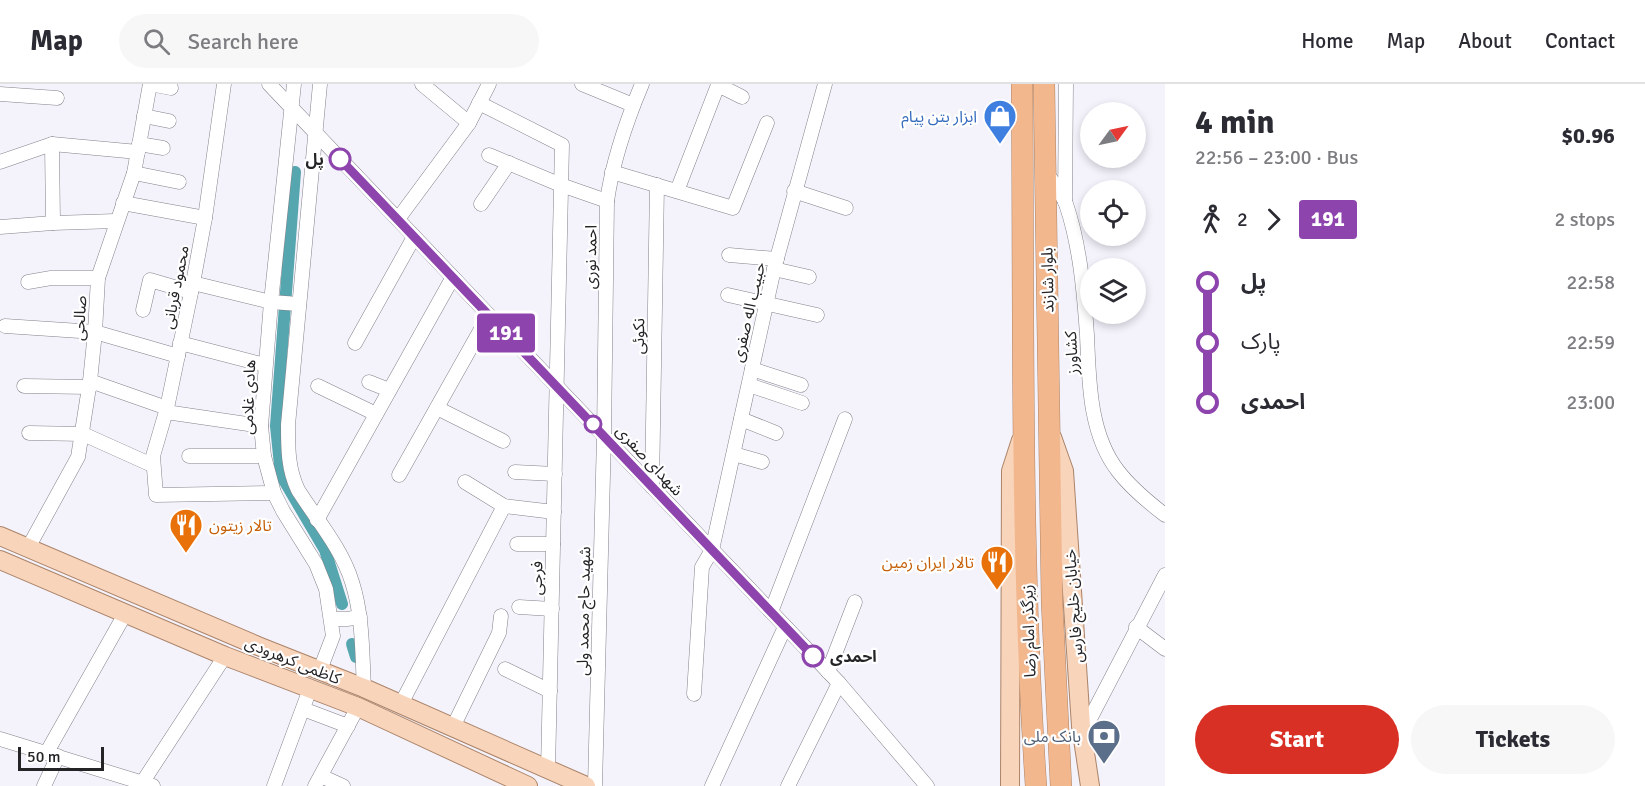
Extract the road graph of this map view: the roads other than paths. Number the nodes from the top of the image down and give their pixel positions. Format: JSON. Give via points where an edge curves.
{"nodes":[{"id":1,"x":150,"y":84,"type":"edge"},
{"id":2,"x":224,"y":84,"type":"edge"},
{"id":3,"x":269,"y":84,"type":"edge"},
{"id":4,"x":294,"y":84,"type":"edge"},
{"id":5,"x":320,"y":84,"type":"edge"},
{"id":6,"x":423,"y":84,"type":"edge"},
{"id":7,"x":489,"y":84,"type":"edge"},
{"id":8,"x":582,"y":84,"type":"edge"},
{"id":9,"x":642,"y":84,"type":"edge"},
{"id":10,"x":825,"y":84,"type":"edge"},
{"id":11,"x":1022,"y":84,"type":"edge"},
{"id":12,"x":1044,"y":84,"type":"edge"},
{"id":13,"x":1066,"y":84,"type":"edge"},
{"id":14,"x":171,"y":88,"type":"dead end"},
{"id":15,"x":0,"y":94,"type":"edge"},
{"id":16,"x":742,"y":97,"type":"dead end"},
{"id":17,"x":57,"y":98,"type":"dead end"},
{"id":18,"x":479,"y":103,"type":"junction"},
{"id":19,"x":633,"y":105,"type":"junction"},
{"id":20,"x":292,"y":108,"type":"junction"},
{"id":21,"x":144,"y":116,"type":"junction"},
{"id":22,"x":170,"y":121,"type":"dead end"},
{"id":23,"x":469,"y":123,"type":"junction"},
{"id":24,"x":767,"y":123,"type":"dead end"},
{"id":25,"x":316,"y":133,"type":"junction"},
{"id":26,"x":52,"y":144,"type":"junction"},
{"id":27,"x":139,"y":148,"type":"junction"},
{"id":28,"x":163,"y":148,"type":"dead end"},
{"id":29,"x":489,"y":155,"type":"dead end"},
{"id":30,"x":0,"y":162,"type":"edge"},
{"id":31,"x":509,"y":163,"type":"junction"},
{"id":32,"x":1046,"y":171,"type":"junction"},
{"id":33,"x":612,"y":172,"type":"junction"},
{"id":34,"x":134,"y":173,"type":"junction"},
{"id":35,"x":179,"y":182,"type":"dead end"},
{"id":36,"x":561,"y":185,"type":"junction"},
{"id":37,"x":657,"y":185,"type":"junction"},
{"id":38,"x":676,"y":191,"type":"junction"},
{"id":39,"x":794,"y":191,"type":"junction"},
{"id":40,"x":607,"y":201,"type":"junction"},
{"id":41,"x":1065,"y":202,"type":"junction"},
{"id":42,"x":123,"y":203,"type":"junction"},
{"id":43,"x":482,"y":204,"type":"dead end"},
{"id":44,"x":846,"y":208,"type":"dead end"},
{"id":45,"x":205,"y":218,"type":"junction"},
{"id":46,"x":398,"y":219,"type":"junction"},
{"id":47,"x":116,"y":221,"type":"junction"},
{"id":48,"x":53,"y":223,"type":"junction"},
{"id":49,"x":0,"y":227,"type":"edge"},
{"id":50,"x":414,"y":237,"type":"junction"},
{"id":51,"x":729,"y":255,"type":"dead end"},
{"id":52,"x":776,"y":264,"type":"junction"},
{"id":53,"x":453,"y":277,"type":"junction"},
{"id":54,"x":98,"y":278,"type":"junction"},
{"id":55,"x":809,"y":278,"type":"dead end"},
{"id":56,"x":28,"y":282,"type":"dead end"},
{"id":57,"x":192,"y":288,"type":"junction"},
{"id":58,"x":728,"y":295,"type":"dead end"},
{"id":59,"x":271,"y":302,"type":"junction"},
{"id":60,"x":767,"y":302,"type":"junction"},
{"id":61,"x":299,"y":304,"type":"junction"},
{"id":62,"x":143,"y":310,"type":"dead end"},
{"id":63,"x":489,"y":315,"type":"junction"},
{"id":64,"x":818,"y":315,"type":"dead end"},
{"id":65,"x":5,"y":326,"type":"dead end"},
{"id":66,"x":95,"y":332,"type":"junction"},
{"id":67,"x":355,"y":343,"type":"dead end"},
{"id":68,"x":179,"y":349,"type":"junction"},
{"id":69,"x":265,"y":365,"type":"junction"},
{"id":70,"x":752,"y":369,"type":"junction"},
{"id":71,"x":369,"y":382,"type":"dead end"},
{"id":72,"x":90,"y":384,"type":"junction"},
{"id":73,"x":749,"y":385,"type":"junction"},
{"id":74,"x":801,"y":385,"type":"dead end"},
{"id":75,"x":24,"y":386,"type":"dead end"},
{"id":76,"x":318,"y":386,"type":"dead end"},
{"id":77,"x":557,"y":387,"type":"junction"},
{"id":78,"x":389,"y":390,"type":"junction"},
{"id":79,"x":802,"y":403,"type":"dead end"},
{"id":80,"x":437,"y":408,"type":"junction"},
{"id":81,"x":167,"y":410,"type":"junction"},
{"id":82,"x":376,"y":414,"type":"junction"},
{"id":83,"x":741,"y":419,"type":"junction"},
{"id":84,"x":845,"y":419,"type":"dead end"},
{"id":85,"x":261,"y":426,"type":"junction"},
{"id":86,"x":1025,"y":427,"type":"junction"},
{"id":87,"x":1049,"y":428,"type":"junction"},
{"id":88,"x":29,"y":433,"type":"dead end"},
{"id":89,"x":776,"y":433,"type":"dead end"},
{"id":90,"x":82,"y":434,"type":"junction"},
{"id":91,"x":604,"y":436,"type":"junction"},
{"id":92,"x":503,"y":441,"type":"dead end"},
{"id":93,"x":734,"y":454,"type":"junction"},
{"id":94,"x":189,"y":456,"type":"dead end"},
{"id":95,"x":264,"y":456,"type":"junction"},
{"id":96,"x":762,"y":462,"type":"dead end"},
{"id":97,"x":152,"y":465,"type":"junction"},
{"id":98,"x":514,"y":472,"type":"dead end"},
{"id":99,"x":555,"y":474,"type":"junction"},
{"id":100,"x":399,"y":475,"type":"dead end"},
{"id":101,"x":1025,"y":476,"type":"joint"},
{"id":102,"x":1050,"y":477,"type":"joint"},
{"id":103,"x":465,"y":482,"type":"dead end"},
{"id":104,"x":652,"y":487,"type":"junction"},
{"id":105,"x":274,"y":493,"type":"junction"},
{"id":106,"x":504,"y":506,"type":"junction"},
{"id":107,"x":554,"y":512,"type":"junction"},
{"id":108,"x":1165,"y":515,"type":"edge"},
{"id":109,"x":317,"y":520,"type":"junction"},
{"id":110,"x":0,"y":536,"type":"edge"},
{"id":111,"x":517,"y":544,"type":"dead end"},
{"id":112,"x":554,"y":544,"type":"junction"},
{"id":113,"x":28,"y":548,"type":"junction"},
{"id":114,"x":712,"y":550,"type":"junction"},
{"id":115,"x":0,"y":560,"type":"edge"},
{"id":116,"x":1165,"y":575,"type":"edge"},
{"id":117,"x":151,"y":601,"type":"junction"},
{"id":118,"x":855,"y":602,"type":"dead end"},
{"id":119,"x":519,"y":607,"type":"dead end"},
{"id":120,"x":552,"y":609,"type":"junction"},
{"id":121,"x":771,"y":612,"type":"junction"},
{"id":122,"x":360,"y":616,"type":"junction"},
{"id":123,"x":501,"y":616,"type":"dead end"},
{"id":124,"x":133,"y":617,"type":"junction"},
{"id":125,"x":332,"y":619,"type":"junction"},
{"id":126,"x":785,"y":627,"type":"junction"},
{"id":127,"x":1136,"y":627,"type":"junction"},
{"id":128,"x":1165,"y":649,"type":"edge"},
{"id":129,"x":225,"y":656,"type":"junction"},
{"id":130,"x":505,"y":669,"type":"dead end"},
{"id":131,"x":320,"y":670,"type":"junction"},
{"id":132,"x":828,"y":672,"type":"junction"},
{"id":133,"x":839,"y":683,"type":"junction"},
{"id":134,"x":364,"y":688,"type":"junction"},
{"id":135,"x":310,"y":689,"type":"junction"},
{"id":136,"x":550,"y":691,"type":"junction"},
{"id":137,"x":694,"y":694,"type":"dead end"},
{"id":138,"x":401,"y":704,"type":"junction"},
{"id":139,"x":358,"y":707,"type":"junction"},
{"id":140,"x":303,"y":709,"type":"junction"},
{"id":141,"x":348,"y":726,"type":"junction"},
{"id":142,"x":1080,"y":726,"type":"junction"},
{"id":143,"x":453,"y":727,"type":"junction"},
{"id":144,"x":0,"y":739,"type":"edge"},
{"id":145,"x":52,"y":754,"type":"junction"},
{"id":146,"x":548,"y":770,"type":"junction"},
{"id":147,"x":318,"y":781,"type":"edge"},
{"id":148,"x":502,"y":781,"type":"edge"},
{"id":149,"x":148,"y":784,"type":"edge"},
{"id":150,"x":44,"y":786,"type":"edge"},
{"id":151,"x":274,"y":786,"type":"edge"},
{"id":152,"x":344,"y":786,"type":"edge"},
{"id":153,"x":528,"y":786,"type":"edge"},
{"id":154,"x":586,"y":786,"type":"edge"},
{"id":155,"x":595,"y":786,"type":"edge"},
{"id":156,"x":712,"y":786,"type":"edge"},
{"id":157,"x":788,"y":786,"type":"edge"},
{"id":158,"x":927,"y":786,"type":"edge"},
{"id":159,"x":1010,"y":786,"type":"edge"},
{"id":160,"x":1036,"y":786,"type":"edge"},
{"id":161,"x":1061,"y":786,"type":"edge"},
{"id":162,"x":1090,"y":786,"type":"edge"}],
"edges":[{"from":1,"to":14,"type":"street"},
{"from":1,"to":21,"type":"street","name":"صالحی"},
{"from":2,"to":45,"type":"street","name":"محمود قربانی"},
{"from":3,"to":20,"type":"street","name":"شهدای صفری"},
{"from":4,"to":20,"type":"street","name":"هادی غلامی"},
{"from":5,"to":25,"type":"street"},
{"from":6,"to":23,"type":"street"},
{"from":7,"to":18,"type":"street"},
{"from":8,"to":19,"type":"street"},
{"from":9,"to":19,"type":"street","name":"احمد نوری"},
{"from":10,"to":39,"type":"street","name":"حبیب اله صفری"},
{"from":11,"to":86,"type":"highway","name":"بلوار شازند"},
{"from":12,"to":32,"type":"highway","name":"بلوار شازند"},
{"from":13,"to":41,"type":"street"},
{"from":15,"to":17,"type":"street"},
{"from":16,"to":38,"type":"street","via":[[718,85]]},
{"from":18,"to":23,"type":"street"},
{"from":18,"to":36,"type":"street","name":"فرجی","via":[[562,145]]},
{"from":19,"to":33,"type":"street","name":"احمد نوری"},
{"from":20,"to":25,"type":"street","name":"شهدای صفری"},
{"from":20,"to":59,"type":"street","name":"هادی غلامی"},
{"from":21,"to":22,"type":"street"},
{"from":21,"to":27,"type":"street","name":"صالحی"},
{"from":23,"to":46,"type":"street"},
{"from":24,"to":38,"type":"street","via":[[733,208]]},
{"from":25,"to":46,"type":"street","name":"شهدای صفری"},
{"from":25,"to":61,"type":"street"},
{"from":26,"to":27,"type":"street"},
{"from":26,"to":30,"type":"street"},
{"from":26,"to":48,"type":"street"},
{"from":27,"to":28,"type":"street"},
{"from":27,"to":34,"type":"street","name":"صالحی"},
{"from":29,"to":31,"type":"street"},
{"from":31,"to":36,"type":"street"},
{"from":31,"to":43,"type":"street"},
{"from":32,"to":41,"type":"street","name":"کشاورز"},
{"from":32,"to":87,"type":"highway","name":"بلوار شازند"},
{"from":33,"to":37,"type":"street"},
{"from":33,"to":40,"type":"street","name":"احمد نوری"},
{"from":34,"to":35,"type":"street"},
{"from":34,"to":42,"type":"street","name":"صالحی"},
{"from":36,"to":40,"type":"street"},
{"from":36,"to":77,"type":"street","name":"فرجی"},
{"from":37,"to":38,"type":"street"},
{"from":37,"to":104,"type":"street","name":"نکوئی"},
{"from":39,"to":44,"type":"street"},
{"from":39,"to":52,"type":"street","name":"حبیب اله صفری"},
{"from":40,"to":91,"type":"street","name":"احمد نوری"},
{"from":41,"to":108,"type":"street","name":"کشاورز","via":[[1084,296],[1089,382],[1096,423],[1117,470]]},
{"from":42,"to":45,"type":"street"},
{"from":42,"to":47,"type":"street","name":"صالحی"},
{"from":45,"to":57,"type":"street","name":"محمود قربانی"},
{"from":46,"to":50,"type":"street","name":"شهدای صفری"},
{"from":47,"to":48,"type":"street"},
{"from":47,"to":54,"type":"street","name":"صالحی"},
{"from":48,"to":49,"type":"street"},
{"from":50,"to":53,"type":"street","name":"شهدای صفری"},
{"from":50,"to":67,"type":"street"},
{"from":51,"to":52,"type":"street"},
{"from":52,"to":55,"type":"street"},
{"from":52,"to":60,"type":"street","name":"حبیب اله صفری"},
{"from":53,"to":63,"type":"street","name":"شهدای صفری"},
{"from":53,"to":78,"type":"street"},
{"from":54,"to":56,"type":"street"},
{"from":54,"to":66,"type":"street","name":"صالحی"},
{"from":57,"to":59,"type":"street"},
{"from":57,"to":62,"type":"street","via":[[150,280]]},
{"from":57,"to":68,"type":"street","name":"محمود قربانی"},
{"from":58,"to":60,"type":"street"},
{"from":59,"to":61,"type":"street"},
{"from":59,"to":69,"type":"street","name":"هادی غلامی"},
{"from":60,"to":64,"type":"street"},
{"from":60,"to":70,"type":"street","name":"حبیب اله صفری"},
{"from":61,"to":109,"type":"street","via":[[288,454],[293,479]]},
{"from":63,"to":77,"type":"street","name":"شهدای صفری"},
{"from":63,"to":80,"type":"street"},
{"from":65,"to":66,"type":"street"},
{"from":66,"to":68,"type":"street"},
{"from":66,"to":72,"type":"street","name":"صالحی"},
{"from":68,"to":69,"type":"street"},
{"from":68,"to":81,"type":"street","name":"محمود قربانی"},
{"from":69,"to":85,"type":"street","name":"هادی غلامی"},
{"from":70,"to":73,"type":"street","name":"حبیب اله صفری"},
{"from":70,"to":74,"type":"street"},
{"from":71,"to":78,"type":"street"},
{"from":72,"to":75,"type":"street"},
{"from":72,"to":81,"type":"street"},
{"from":72,"to":90,"type":"street","name":"صالحی"},
{"from":73,"to":79,"type":"street"},
{"from":73,"to":83,"type":"street","name":"حبیب اله صفری"},
{"from":76,"to":82,"type":"street"},
{"from":77,"to":91,"type":"street","name":"شهدای صفری"},
{"from":77,"to":99,"type":"street","name":"فرجی"},
{"from":78,"to":82,"type":"street"},
{"from":80,"to":92,"type":"street"},
{"from":80,"to":100,"type":"street"},
{"from":81,"to":85,"type":"street"},
{"from":81,"to":97,"type":"street","name":"محمود قربانی"},
{"from":82,"to":109,"type":"street"},
{"from":83,"to":89,"type":"street"},
{"from":83,"to":93,"type":"street","name":"حبیب اله صفری"},
{"from":84,"to":121,"type":"street"},
{"from":85,"to":95,"type":"street","name":"هادی غلامی"},
{"from":86,"to":101,"type":"highway","name":"بلوار شازند"},
{"from":86,"to":159,"type":"main road","via":[[1011,471]]},
{"from":87,"to":102,"type":"highway","name":"بلوار شازند"},
{"from":87,"to":142,"type":"main road","name":"خیابان خلیج فارس","via":[[1064,471]]},
{"from":88,"to":90,"type":"street"},
{"from":90,"to":97,"type":"street"},
{"from":90,"to":113,"type":"street","name":"صالحی","via":[[78,457]]},
{"from":91,"to":104,"type":"street","name":"شهدای صفری"},
{"from":91,"to":155,"type":"street","name":"شهید حاج محمد ولی"},
{"from":93,"to":96,"type":"street"},
{"from":93,"to":114,"type":"street","name":"حبیب اله صفری"},
{"from":94,"to":95,"type":"street"},
{"from":95,"to":105,"type":"street","name":"هادی غلامی"},
{"from":97,"to":105,"type":"street","name":"محمود قربانی","via":[[156,495]]},
{"from":98,"to":99,"type":"street"},
{"from":99,"to":107,"type":"street","name":"فرجی"},
{"from":101,"to":160,"type":"highway","name":"زیرگذر امام رضا"},
{"from":102,"to":161,"type":"highway","name":"زیرگذر امام رضا"},
{"from":103,"to":106,"type":"street"},
{"from":104,"to":114,"type":"street","name":"شهدای صفری"},
{"from":105,"to":125,"type":"street","name":"هادی غلامی","via":[[316,564]]},
{"from":106,"to":107,"type":"street"},
{"from":106,"to":138,"type":"street"},
{"from":107,"to":112,"type":"street","name":"فرجی"},
{"from":109,"to":122,"type":"street","via":[[341,556]]},
{"from":110,"to":113,"type":"main road","name":"کاظمی کرهرودی"},
{"from":111,"to":112,"type":"street"},
{"from":112,"to":120,"type":"street","name":"فرجی"},
{"from":113,"to":117,"type":"main road","name":"کاظمی کرهرودی"},
{"from":114,"to":121,"type":"street","name":"شهدای صفری"},
{"from":114,"to":137,"type":"street","name":"حبیب اله صفری","via":[[702,567]]},
{"from":115,"to":124,"type":"main road","name":"کاظمی کرهرودی"},
{"from":116,"to":127,"type":"street"},
{"from":117,"to":124,"type":"main road"},
{"from":117,"to":131,"type":"main road","name":"کاظمی کرهرودی"},
{"from":118,"to":132,"type":"street"},
{"from":119,"to":120,"type":"street"},
{"from":120,"to":136,"type":"street","name":"فرجی"},
{"from":121,"to":126,"type":"street","name":"شهدای صفری"},
{"from":122,"to":125,"type":"street"},
{"from":122,"to":134,"type":"street"},
{"from":123,"to":143,"type":"street","via":[[499,633]]},
{"from":124,"to":129,"type":"main road","name":"کاظمی کرهرودی"},
{"from":124,"to":145,"type":"street"},
{"from":125,"to":131,"type":"street","name":"هادی غلامی","via":[[333,636]]},
{"from":126,"to":132,"type":"street","name":"شهدای صفری"},
{"from":126,"to":156,"type":"street"},
{"from":127,"to":128,"type":"street"},
{"from":127,"to":142,"type":"street","via":[[1091,717]]},
{"from":129,"to":135,"type":"main road","name":"کاظمی کرهرودی"},
{"from":129,"to":149,"type":"street"},
{"from":130,"to":136,"type":"street"},
{"from":131,"to":134,"type":"main road","name":"کاظمی کرهرودی"},
{"from":132,"to":133,"type":"street","name":"شهدای صفری"},
{"from":133,"to":157,"type":"street"},
{"from":133,"to":158,"type":"street","name":"شهدای صفری"},
{"from":134,"to":138,"type":"main road","name":"کاظمی کرهرودی"},
{"from":135,"to":139,"type":"main road","name":"کاظمی کرهرودی"},
{"from":135,"to":140,"type":"street"},
{"from":136,"to":146,"type":"street","name":"فرجی"},
{"from":138,"to":143,"type":"main road","name":"کاظمی کرهرودی"},
{"from":139,"to":141,"type":"street"},
{"from":139,"to":148,"type":"main road","name":"کاظمی کرهرودی"},
{"from":140,"to":141,"type":"street"},
{"from":140,"to":151,"type":"street"},
{"from":141,"to":147,"type":"street"},
{"from":142,"to":162,"type":"main road","name":"خیابان خلیج فارس"},
{"from":143,"to":146,"type":"main road","name":"کاظمی کرهرودی"},
{"from":144,"to":145,"type":"street"},
{"from":145,"to":149,"type":"street"},
{"from":145,"to":150,"type":"street"},
{"from":146,"to":154,"type":"main road","name":"کاظمی کرهرودی"},
{"from":147,"to":152,"type":"street"},
{"from":148,"to":153,"type":"main road","name":"کاظمی کرهرودی"}]}
